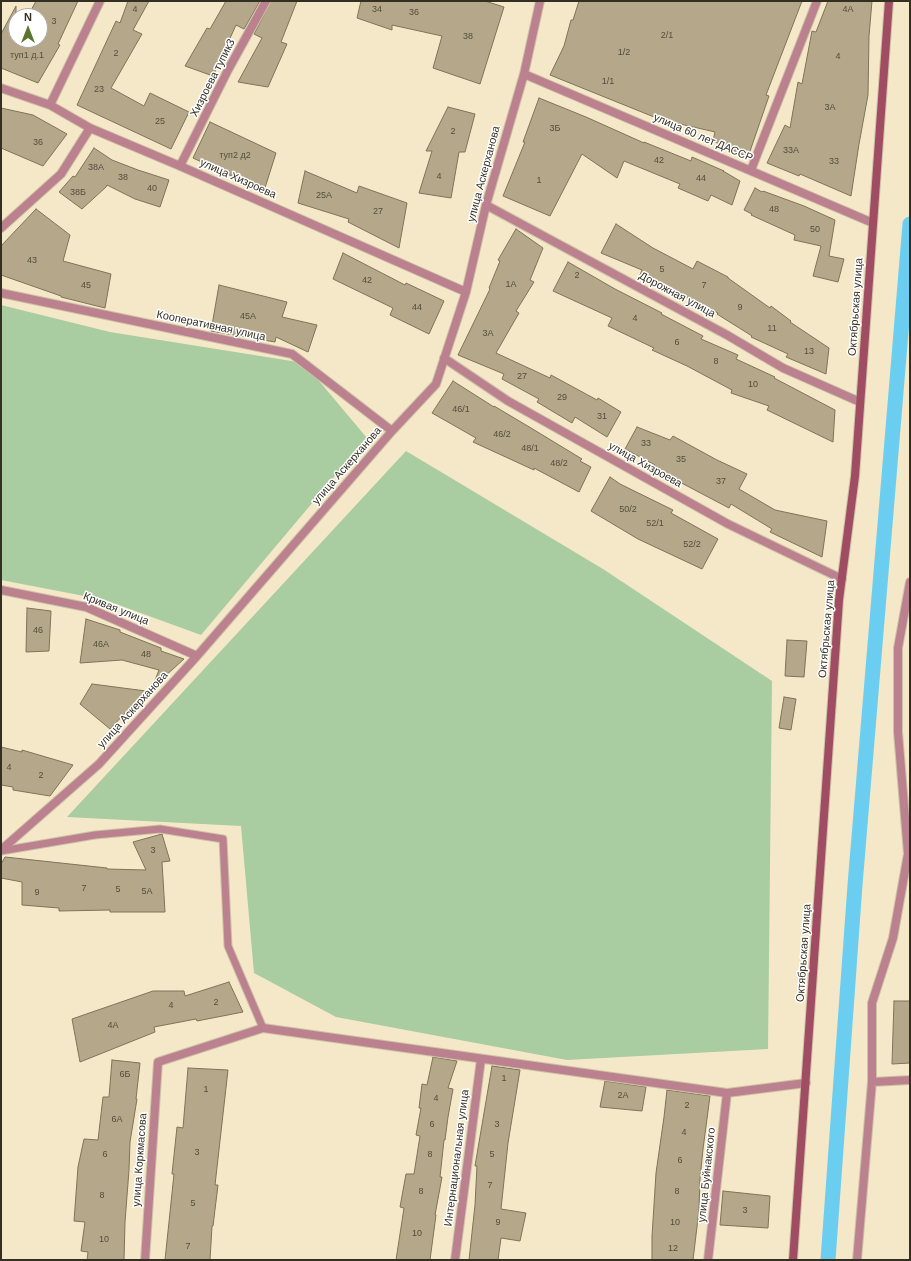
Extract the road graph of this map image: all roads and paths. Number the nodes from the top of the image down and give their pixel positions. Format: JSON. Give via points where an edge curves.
{"nodes":[{"id":1,"x":100,"y":1,"type":"edge"},
{"id":2,"x":266,"y":1,"type":"edge"},
{"id":3,"x":540,"y":1,"type":"edge"},
{"id":4,"x":817,"y":1,"type":"edge"},
{"id":5,"x":889,"y":1,"type":"edge"},
{"id":6,"x":524,"y":74,"type":"junction"},
{"id":7,"x":1,"y":88,"type":"edge"},
{"id":8,"x":50,"y":105,"type":"junction"},
{"id":9,"x":90,"y":128,"type":"junction"},
{"id":10,"x":180,"y":166,"type":"junction"},
{"id":11,"x":751,"y":170,"type":"junction"},
{"id":12,"x":486,"y":205,"type":"junction"},
{"id":13,"x":873,"y":223,"type":"junction"},
{"id":14,"x":1,"y":228,"type":"edge"},
{"id":15,"x":466,"y":292,"type":"junction"},
{"id":16,"x":1,"y":293,"type":"edge"},
{"id":17,"x":444,"y":358,"type":"junction"},
{"id":18,"x":860,"y":402,"type":"junction"},
{"id":19,"x":392,"y":431,"type":"junction"},
{"id":20,"x":842,"y":578,"type":"junction"},
{"id":21,"x":910,"y":582,"type":"edge"},
{"id":22,"x":1,"y":590,"type":"edge"},
{"id":23,"x":907,"y":612,"type":"edge"},
{"id":24,"x":197,"y":656,"type":"junction"},
{"id":25,"x":908,"y":838,"type":"edge"},
{"id":26,"x":1,"y":851,"type":"edge"},
{"id":27,"x":263,"y":1028,"type":"junction"},
{"id":28,"x":481,"y":1059,"type":"junction"},
{"id":29,"x":910,"y":1080,"type":"edge"},
{"id":30,"x":872,"y":1082,"type":"junction"},
{"id":31,"x":806,"y":1083,"type":"junction"},
{"id":32,"x":727,"y":1093,"type":"junction"},
{"id":33,"x":145,"y":1260,"type":"edge"},
{"id":34,"x":455,"y":1260,"type":"edge"},
{"id":35,"x":708,"y":1260,"type":"edge"},
{"id":36,"x":793,"y":1260,"type":"edge"},
{"id":37,"x":857,"y":1260,"type":"edge"}],
"edges":[{"from":1,"to":8,"type":"street"},
{"from":2,"to":10,"type":"street","name":"Хизроева тупик3"},
{"from":3,"to":6,"type":"street","name":"улица Аскерханова"},
{"from":4,"to":11,"type":"street"},
{"from":5,"to":13,"type":"street","name":"Октябрьская улица"},
{"from":6,"to":11,"type":"street","name":"улица 60 лет ДАССР"},
{"from":6,"to":12,"type":"street","name":"улица Аскерханова"},
{"from":7,"to":8,"type":"street","name":"улица Хизроева"},
{"from":8,"to":9,"type":"street","name":"улица Хизроева"},
{"from":9,"to":10,"type":"street","name":"улица Хизроева"},
{"from":9,"to":14,"type":"street","via":[[61,174]]},
{"from":10,"to":15,"type":"street","name":"улица Хизроева"},
{"from":11,"to":13,"type":"street","name":"улица 60 лет ДАССР"},
{"from":12,"to":15,"type":"street","name":"улица Аскерханова"},
{"from":12,"to":18,"type":"street","name":"Дорожная улица","via":[[783,368]]},
{"from":13,"to":18,"type":"street","name":"Октябрьская улица"},
{"from":15,"to":17,"type":"street","name":"улица Аскерханова"},
{"from":16,"to":19,"type":"street","name":"Кооперативная улица","via":[[292,354]]},
{"from":17,"to":19,"type":"street","name":"улица Аскерханова","via":[[436,384]]},
{"from":17,"to":20,"type":"street","name":"улица Хизроева","via":[[508,401],[728,524]]},
{"from":18,"to":20,"type":"street","name":"Октябрьская улица","via":[[855,476]]},
{"from":19,"to":24,"type":"street","name":"улица Аскерханова"},
{"from":20,"to":31,"type":"street","name":"Октябрьская улица"},
{"from":21,"to":23,"type":"street"},
{"from":22,"to":24,"type":"street","name":"Кривая улица","via":[[86,607]]},
{"from":23,"to":25,"type":"street","via":[[898,648],[898,732]]},
{"from":24,"to":26,"type":"street","name":"улица Аскерханова","via":[[98,764]]},
{"from":25,"to":30,"type":"street","via":[[908,854],[893,938],[872,1003]]},
{"from":26,"to":27,"type":"lane","via":[[94,835],[160,829],[223,839],[228,946]]},
{"from":27,"to":28,"type":"street"},
{"from":27,"to":33,"type":"street","name":"улица Коркмасова","via":[[158,1062]]},
{"from":28,"to":32,"type":"street"},
{"from":28,"to":34,"type":"street","name":"Интернациональная улица"},
{"from":29,"to":30,"type":"street"},
{"from":30,"to":37,"type":"street"},
{"from":31,"to":32,"type":"street"},
{"from":31,"to":36,"type":"street","name":"Октябрьская улица"},
{"from":32,"to":35,"type":"street","name":"улица Буйнакского"}]}
